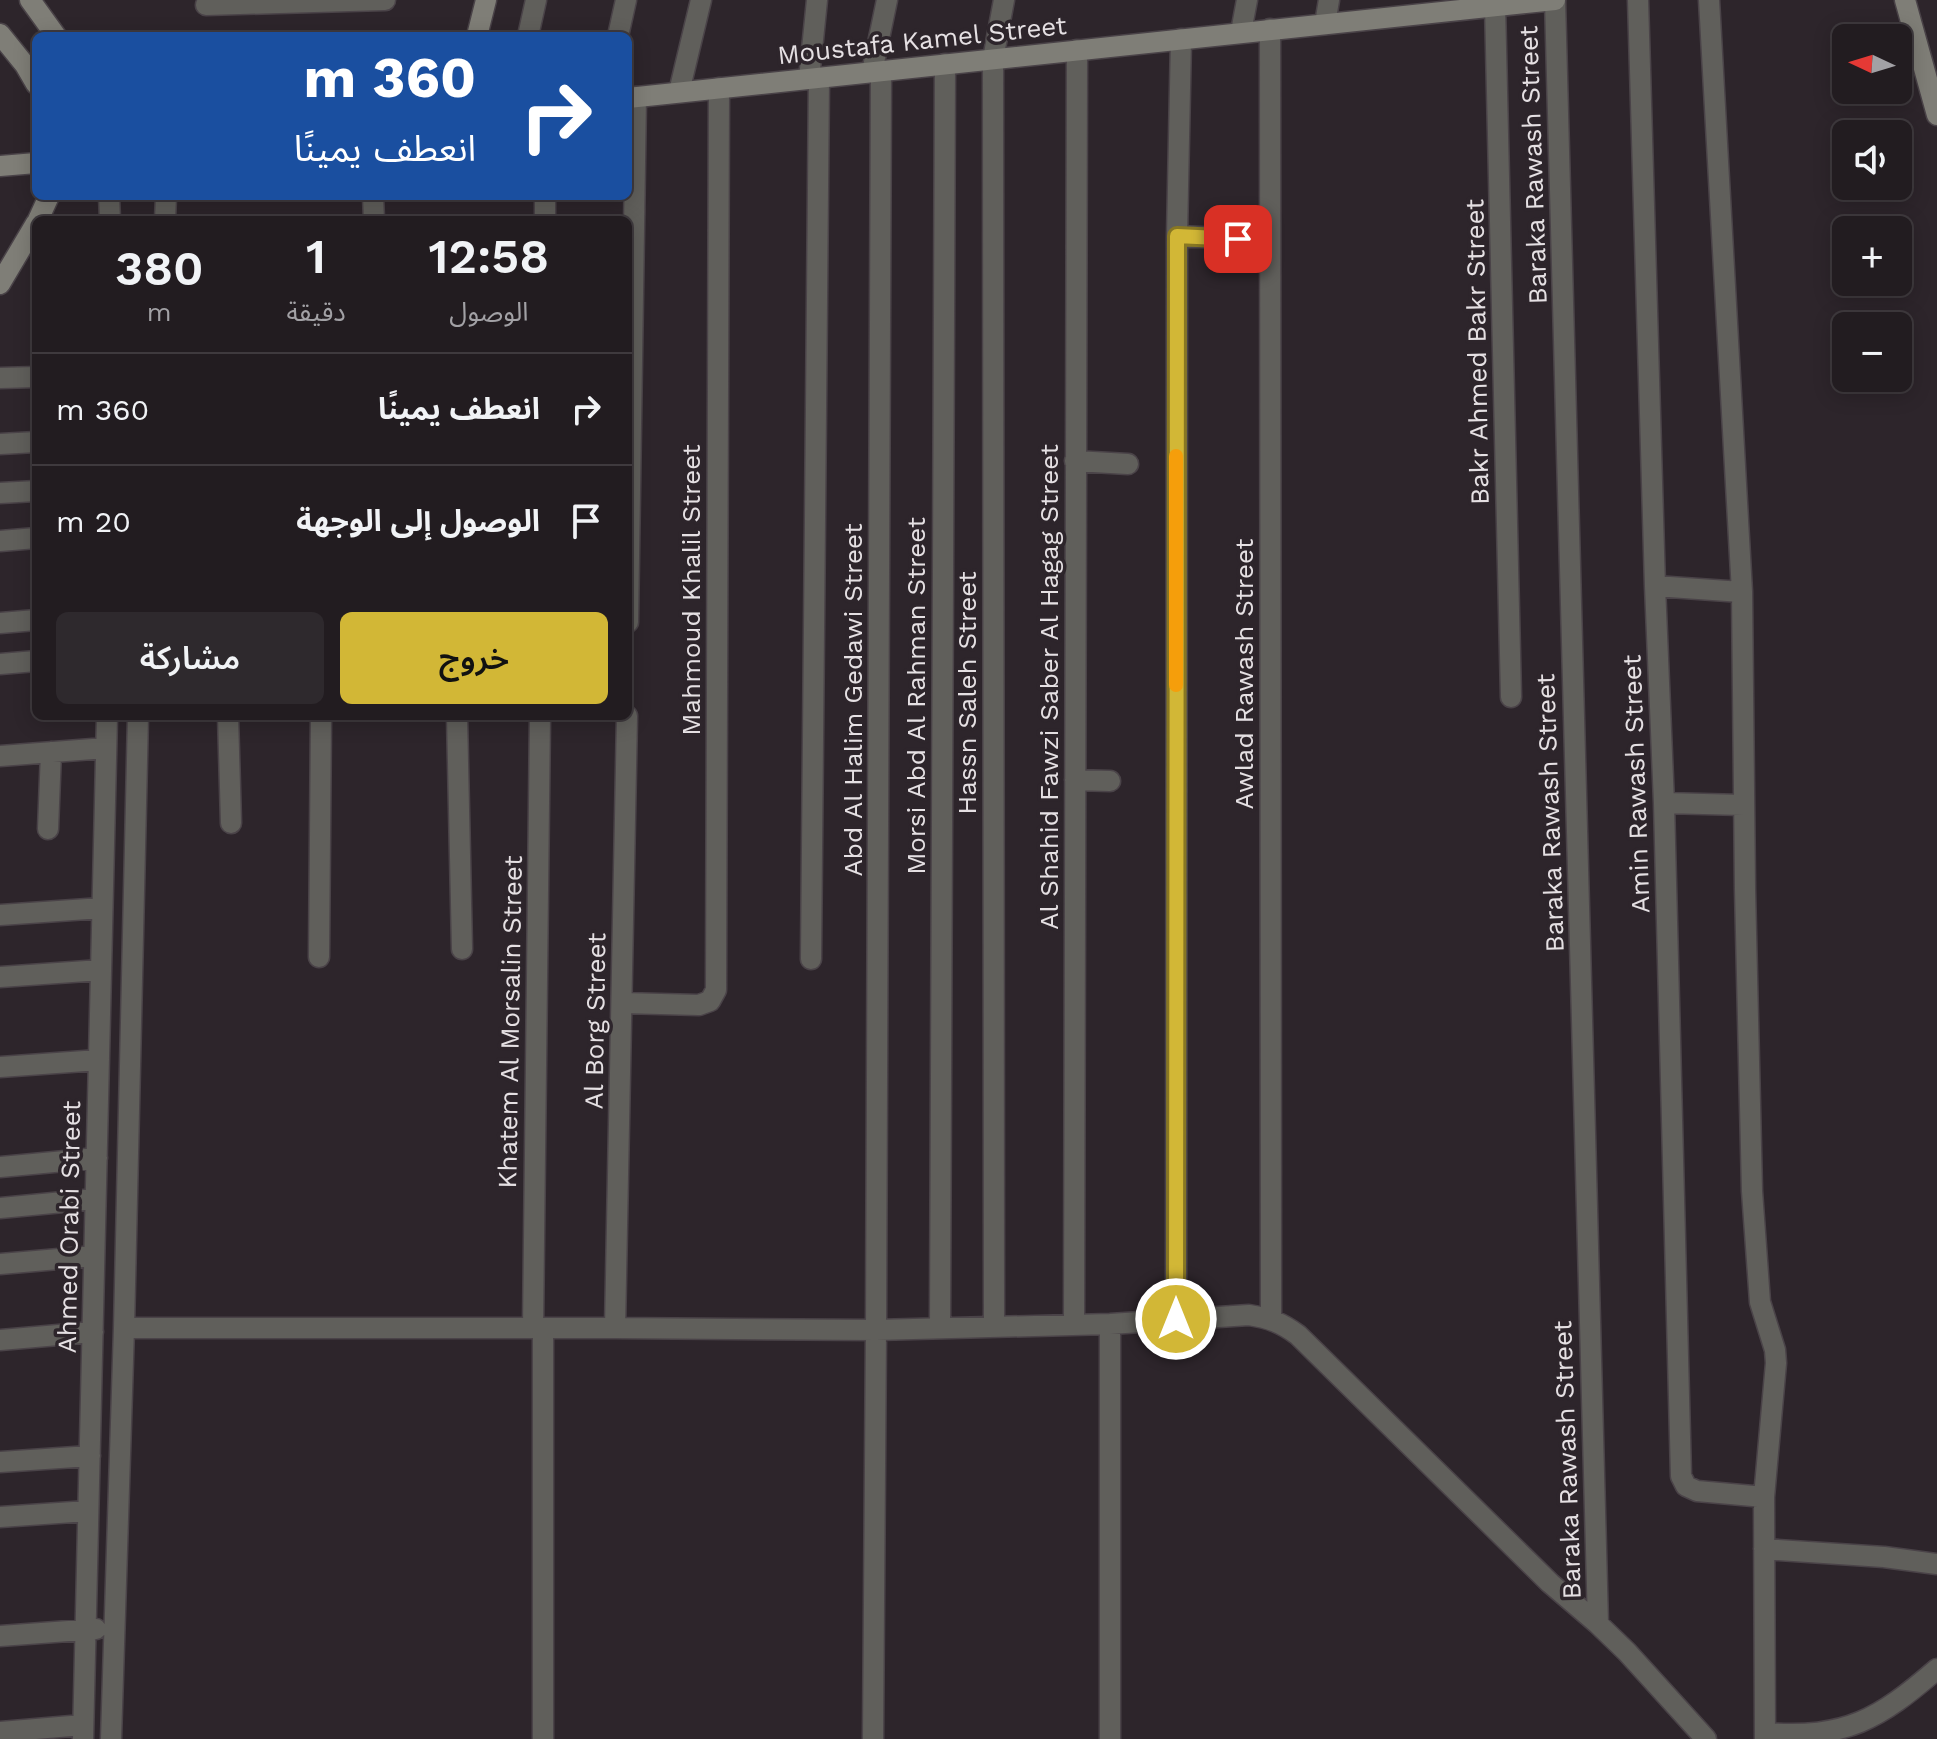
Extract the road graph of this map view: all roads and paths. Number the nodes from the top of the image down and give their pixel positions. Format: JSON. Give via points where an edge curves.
{"nodes":[{"id":1,"x":30,"y":0,"type":"edge"},
{"id":2,"x":385,"y":0,"type":"edge"},
{"id":3,"x":486,"y":0,"type":"edge"},
{"id":4,"x":536,"y":0,"type":"edge"},
{"id":5,"x":626,"y":0,"type":"edge"},
{"id":6,"x":701,"y":0,"type":"edge"},
{"id":7,"x":817,"y":0,"type":"edge"},
{"id":8,"x":887,"y":0,"type":"edge"},
{"id":9,"x":1004,"y":0,"type":"edge"},
{"id":10,"x":1247,"y":0,"type":"edge"},
{"id":11,"x":1329,"y":0,"type":"edge"},
{"id":12,"x":1555,"y":0,"type":"edge"},
{"id":13,"x":1638,"y":0,"type":"edge"},
{"id":14,"x":1709,"y":0,"type":"edge"},
{"id":15,"x":1905,"y":0,"type":"edge"},
{"id":16,"x":206,"y":5,"type":"dead end"},
{"id":17,"x":1495,"y":5,"type":"junction"},
{"id":18,"x":1325,"y":24,"type":"junction"},
{"id":19,"x":1270,"y":29,"type":"junction"},
{"id":20,"x":53,"y":32,"type":"edge"},
{"id":21,"x":478,"y":32,"type":"edge"},
{"id":22,"x":529,"y":32,"type":"edge"},
{"id":23,"x":619,"y":32,"type":"edge"},
{"id":24,"x":1241,"y":32,"type":"junction"},
{"id":25,"x":0,"y":34,"type":"edge"},
{"id":26,"x":1181,"y":39,"type":"junction"},
{"id":27,"x":1077,"y":50,"type":"junction"},
{"id":28,"x":993,"y":59,"type":"junction"},
{"id":29,"x":945,"y":64,"type":"junction"},
{"id":30,"x":877,"y":72,"type":"junction"},
{"id":31,"x":32,"y":77,"type":"edge"},
{"id":32,"x":814,"y":78,"type":"junction"},
{"id":33,"x":719,"y":88,"type":"junction"},
{"id":34,"x":679,"y":92,"type":"junction"},
{"id":35,"x":632,"y":97,"type":"edge"},
{"id":36,"x":1937,"y":115,"type":"edge"},
{"id":37,"x":32,"y":163,"type":"edge"},
{"id":38,"x":0,"y":166,"type":"edge"},
{"id":39,"x":32,"y":230,"type":"edge"},
{"id":40,"x":1177,"y":236,"type":"junction"},
{"id":41,"x":1269,"y":240,"type":"junction"},
{"id":42,"x":2,"y":277,"type":"edge"},
{"id":43,"x":32,"y":377,"type":"edge"},
{"id":44,"x":0,"y":378,"type":"edge"},
{"id":45,"x":32,"y":442,"type":"edge"},
{"id":46,"x":0,"y":444,"type":"edge"},
{"id":47,"x":1075,"y":461,"type":"junction"},
{"id":48,"x":1128,"y":464,"type":"dead end"},
{"id":49,"x":32,"y":491,"type":"edge"},
{"id":50,"x":0,"y":493,"type":"edge"},
{"id":51,"x":32,"y":538,"type":"edge"},
{"id":52,"x":0,"y":541,"type":"edge"},
{"id":53,"x":1655,"y":586,"type":"junction"},
{"id":54,"x":1742,"y":592,"type":"junction"},
{"id":55,"x":32,"y":620,"type":"edge"},
{"id":56,"x":0,"y":623,"type":"edge"},
{"id":57,"x":32,"y":661,"type":"edge"},
{"id":58,"x":0,"y":664,"type":"edge"},
{"id":59,"x":1511,"y":697,"type":"dead end"},
{"id":60,"x":107,"y":720,"type":"edge"},
{"id":61,"x":138,"y":720,"type":"edge"},
{"id":62,"x":228,"y":720,"type":"edge"},
{"id":63,"x":321,"y":720,"type":"edge"},
{"id":64,"x":457,"y":720,"type":"edge"},
{"id":65,"x":540,"y":720,"type":"edge"},
{"id":66,"x":627,"y":720,"type":"edge"},
{"id":67,"x":106,"y":748,"type":"junction"},
{"id":68,"x":51,"y":752,"type":"junction"},
{"id":69,"x":0,"y":756,"type":"edge"},
{"id":70,"x":1075,"y":780,"type":"junction"},
{"id":71,"x":1110,"y":781,"type":"dead end"},
{"id":72,"x":1664,"y":803,"type":"junction"},
{"id":73,"x":1743,"y":805,"type":"junction"},
{"id":74,"x":231,"y":823,"type":"dead end"},
{"id":75,"x":48,"y":829,"type":"dead end"},
{"id":76,"x":102,"y":908,"type":"junction"},
{"id":77,"x":0,"y":915,"type":"edge"},
{"id":78,"x":462,"y":949,"type":"dead end"},
{"id":79,"x":319,"y":957,"type":"dead end"},
{"id":80,"x":811,"y":959,"type":"dead end"},
{"id":81,"x":101,"y":970,"type":"junction"},
{"id":82,"x":0,"y":977,"type":"edge"},
{"id":83,"x":622,"y":1003,"type":"junction"},
{"id":84,"x":99,"y":1060,"type":"junction"},
{"id":85,"x":0,"y":1067,"type":"edge"},
{"id":86,"x":97,"y":1158,"type":"junction"},
{"id":87,"x":0,"y":1167,"type":"edge"},
{"id":88,"x":95,"y":1199,"type":"junction"},
{"id":89,"x":0,"y":1208,"type":"edge"},
{"id":90,"x":94,"y":1256,"type":"junction"},
{"id":91,"x":0,"y":1264,"type":"edge"},
{"id":92,"x":1176,"y":1319,"type":"junction"},
{"id":93,"x":1271,"y":1319,"type":"junction"},
{"id":94,"x":1074,"y":1324,"type":"junction"},
{"id":95,"x":1110,"y":1324,"type":"junction"},
{"id":96,"x":994,"y":1327,"type":"junction"},
{"id":97,"x":124,"y":1328,"type":"junction"},
{"id":98,"x":538,"y":1328,"type":"junction"},
{"id":99,"x":615,"y":1328,"type":"junction"},
{"id":100,"x":940,"y":1328,"type":"junction"},
{"id":101,"x":876,"y":1330,"type":"junction"},
{"id":102,"x":93,"y":1332,"type":"junction"},
{"id":103,"x":0,"y":1340,"type":"edge"},
{"id":104,"x":90,"y":1456,"type":"junction"},
{"id":105,"x":0,"y":1462,"type":"edge"},
{"id":106,"x":1764,"y":1497,"type":"junction"},
{"id":107,"x":88,"y":1511,"type":"junction"},
{"id":108,"x":0,"y":1517,"type":"edge"},
{"id":109,"x":1764,"y":1549,"type":"junction"},
{"id":110,"x":1937,"y":1564,"type":"edge"},
{"id":111,"x":1598,"y":1624,"type":"junction"},
{"id":112,"x":114,"y":1628,"type":"junction"},
{"id":113,"x":86,"y":1630,"type":"junction"},
{"id":114,"x":0,"y":1636,"type":"edge"},
{"id":115,"x":1937,"y":1669,"type":"edge"},
{"id":116,"x":0,"y":1732,"type":"edge"},
{"id":117,"x":83,"y":1732,"type":"edge"},
{"id":118,"x":1765,"y":1736,"type":"edge"},
{"id":119,"x":111,"y":1739,"type":"edge"},
{"id":120,"x":543,"y":1739,"type":"edge"},
{"id":121,"x":873,"y":1739,"type":"edge"},
{"id":122,"x":1110,"y":1739,"type":"edge"},
{"id":123,"x":1706,"y":1739,"type":"edge"}],
"edges":[{"from":1,"to":20,"type":"street"},
{"from":2,"to":16,"type":"street"},
{"from":3,"to":21,"type":"street"},
{"from":4,"to":22,"type":"street"},
{"from":5,"to":23,"type":"street"},
{"from":6,"to":34,"type":"street"},
{"from":7,"to":32,"type":"street"},
{"from":8,"to":30,"type":"street","name":"Abd Al Halim Gedawi Street"},
{"from":9,"to":28,"type":"street","name":"Hassn Saleh Street"},
{"from":10,"to":24,"type":"street"},
{"from":11,"to":18,"type":"street"},
{"from":12,"to":17,"type":"street","name":"Moustafa Kamel Street"},
{"from":12,"to":111,"type":"street","name":"Baraka Rawash Street"},
{"from":13,"to":53,"type":"street","name":"Amin Rawash Street"},
{"from":14,"to":54,"type":"street"},
{"from":15,"to":36,"type":"street"},
{"from":17,"to":18,"type":"street","name":"Moustafa Kamel Street"},
{"from":17,"to":59,"type":"street","name":"Bakr Ahmed Bakr Street"},
{"from":18,"to":19,"type":"street","name":"Moustafa Kamel Street"},
{"from":19,"to":24,"type":"street","name":"Moustafa Kamel Street"},
{"from":19,"to":41,"type":"street","name":"Awlad Rawash Street"},
{"from":24,"to":26,"type":"street","name":"Moustafa Kamel Street"},
{"from":25,"to":31,"type":"street"},
{"from":26,"to":27,"type":"street","name":"Moustafa Kamel Street"},
{"from":26,"to":40,"type":"street"},
{"from":27,"to":28,"type":"street","name":"Moustafa Kamel Street"},
{"from":27,"to":47,"type":"street","name":"Al Shahid Fawzi Saber Al Hagag Street"},
{"from":28,"to":29,"type":"street","name":"Moustafa Kamel Street"},
{"from":28,"to":96,"type":"street","name":"Hassn Saleh Street"},
{"from":29,"to":30,"type":"street","name":"Moustafa Kamel Street"},
{"from":29,"to":100,"type":"street","name":"Morsi Abd Al Rahman Street"},
{"from":30,"to":32,"type":"street","name":"Moustafa Kamel Street"},
{"from":30,"to":101,"type":"street","name":"Abd Al Halim Gedawi Street"},
{"from":32,"to":33,"type":"street","name":"Moustafa Kamel Street"},
{"from":32,"to":80,"type":"street"},
{"from":33,"to":34,"type":"street","name":"Moustafa Kamel Street"},
{"from":33,"to":83,"type":"street","name":"Mahmoud Khalil Street","via":[[716,990],[710,1001],[699,1005]]},
{"from":34,"to":35,"type":"street","name":"Moustafa Kamel Street"},
{"from":37,"to":38,"type":"street"},
{"from":39,"to":42,"type":"street"},
{"from":40,"to":41,"type":"street"},
{"from":40,"to":92,"type":"street"},
{"from":41,"to":93,"type":"street","name":"Awlad Rawash Street"},
{"from":43,"to":44,"type":"street"},
{"from":45,"to":46,"type":"street"},
{"from":47,"to":48,"type":"street"},
{"from":47,"to":70,"type":"street","name":"Al Shahid Fawzi Saber Al Hagag Street"},
{"from":49,"to":50,"type":"street"},
{"from":51,"to":52,"type":"street"},
{"from":53,"to":54,"type":"street"},
{"from":53,"to":72,"type":"street","name":"Amin Rawash Street"},
{"from":54,"to":73,"type":"street"},
{"from":55,"to":56,"type":"street"},
{"from":57,"to":58,"type":"street"},
{"from":60,"to":67,"type":"street","name":"Ahmed Orabi Street"},
{"from":61,"to":97,"type":"street"},
{"from":62,"to":74,"type":"street"},
{"from":63,"to":79,"type":"street"},
{"from":64,"to":78,"type":"street"},
{"from":65,"to":98,"type":"street","name":"Khatem Al Morsalin Street"},
{"from":66,"to":83,"type":"street","name":"Al Borg Street"},
{"from":67,"to":68,"type":"street"},
{"from":67,"to":76,"type":"street","name":"Ahmed Orabi Street"},
{"from":68,"to":69,"type":"street"},
{"from":68,"to":75,"type":"street"},
{"from":70,"to":71,"type":"street"},
{"from":70,"to":94,"type":"street","name":"Al Shahid Fawzi Saber Al Hagag Street"},
{"from":72,"to":73,"type":"street"},
{"from":72,"to":106,"type":"street","name":"Amin Rawash Street","via":[[1681,1476],[1697,1491]]},
{"from":73,"to":106,"type":"street","via":[[1753,1206],[1760,1302],[1776,1363]]},
{"from":76,"to":77,"type":"street"},
{"from":76,"to":81,"type":"street","name":"Ahmed Orabi Street"},
{"from":81,"to":82,"type":"street"},
{"from":81,"to":84,"type":"street","name":"Ahmed Orabi Street"},
{"from":83,"to":99,"type":"street","name":"Al Borg Street"},
{"from":84,"to":85,"type":"street"},
{"from":84,"to":86,"type":"street","name":"Ahmed Orabi Street"},
{"from":86,"to":87,"type":"street"},
{"from":86,"to":88,"type":"street","name":"Ahmed Orabi Street"},
{"from":88,"to":89,"type":"street"},
{"from":88,"to":90,"type":"street","name":"Ahmed Orabi Street"},
{"from":90,"to":91,"type":"street"},
{"from":90,"to":102,"type":"street","name":"Ahmed Orabi Street"},
{"from":92,"to":93,"type":"street"},
{"from":92,"to":95,"type":"street"},
{"from":93,"to":111,"type":"street","via":[[1304,1340]]},
{"from":94,"to":95,"type":"street"},
{"from":94,"to":96,"type":"street"},
{"from":95,"to":122,"type":"street"},
{"from":96,"to":100,"type":"street"},
{"from":97,"to":98,"type":"street"},
{"from":97,"to":112,"type":"street"},
{"from":98,"to":99,"type":"street"},
{"from":98,"to":120,"type":"street","name":"Khatem Al Morsalin Street"},
{"from":99,"to":101,"type":"street"},
{"from":100,"to":101,"type":"street"},
{"from":101,"to":121,"type":"street","name":"Abd Al Halim Gedawi Street"},
{"from":102,"to":103,"type":"street"},
{"from":102,"to":104,"type":"street","name":"Ahmed Orabi Street"},
{"from":104,"to":105,"type":"street"},
{"from":104,"to":107,"type":"street","name":"Ahmed Orabi Street"},
{"from":106,"to":109,"type":"street"},
{"from":107,"to":108,"type":"street"},
{"from":107,"to":113,"type":"street","name":"Ahmed Orabi Street"},
{"from":109,"to":110,"type":"street"},
{"from":109,"to":118,"type":"street"},
{"from":111,"to":123,"type":"street"},
{"from":112,"to":113,"type":"street"},
{"from":112,"to":119,"type":"street"},
{"from":113,"to":114,"type":"street"},
{"from":113,"to":117,"type":"street","name":"Ahmed Orabi Street"},
{"from":115,"to":118,"type":"street","via":[[1895,1705],[1855,1727],[1811,1737]]},
{"from":116,"to":117,"type":"street"}]}
